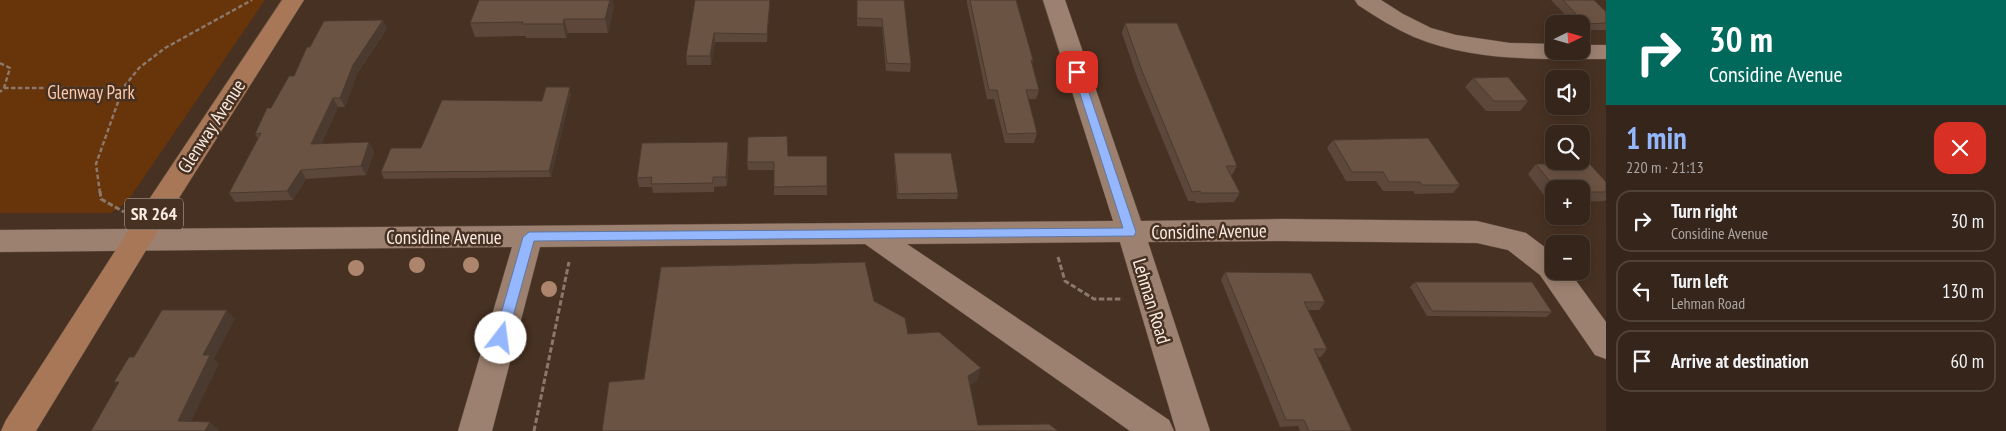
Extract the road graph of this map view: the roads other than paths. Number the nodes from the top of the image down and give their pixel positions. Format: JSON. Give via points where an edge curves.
{"nodes":[{"id":1,"x":293,"y":0,"type":"edge"},
{"id":2,"x":1054,"y":0,"type":"edge"},
{"id":3,"x":1366,"y":0,"type":"edge"},
{"id":4,"x":1606,"y":52,"type":"edge"},
{"id":5,"x":1130,"y":232,"type":"junction"},
{"id":6,"x":871,"y":234,"type":"junction"},
{"id":7,"x":529,"y":237,"type":"junction"},
{"id":8,"x":138,"y":239,"type":"junction"},
{"id":9,"x":0,"y":241,"type":"edge"},
{"id":10,"x":1606,"y":346,"type":"edge"},
{"id":11,"x":18,"y":431,"type":"edge"},
{"id":12,"x":475,"y":431,"type":"edge"},
{"id":13,"x":1157,"y":431,"type":"edge"},
{"id":14,"x":1193,"y":431,"type":"edge"}],
"edges":[{"from":1,"to":8,"type":"main road","name":"Glenway Avenue","number":"SR 264"},
{"from":2,"to":5,"type":"street","name":"Lehman Road"},
{"from":3,"to":4,"type":"street","via":[[1424,33],[1474,48]]},
{"from":5,"to":6,"type":"street","name":"Considine Avenue"},
{"from":5,"to":10,"type":"street","name":"Considine Avenue","via":[[1476,232],[1516,241],[1550,267]]},
{"from":5,"to":14,"type":"street","name":"Lehman Road"},
{"from":6,"to":7,"type":"street","name":"Considine Avenue"},
{"from":6,"to":13,"type":"street"},
{"from":7,"to":8,"type":"street","name":"Considine Avenue"},
{"from":7,"to":12,"type":"street"},
{"from":8,"to":9,"type":"street","name":"Considine Avenue"},
{"from":8,"to":11,"type":"main road","name":"Glenway Avenue","number":"SR 264"}]}
